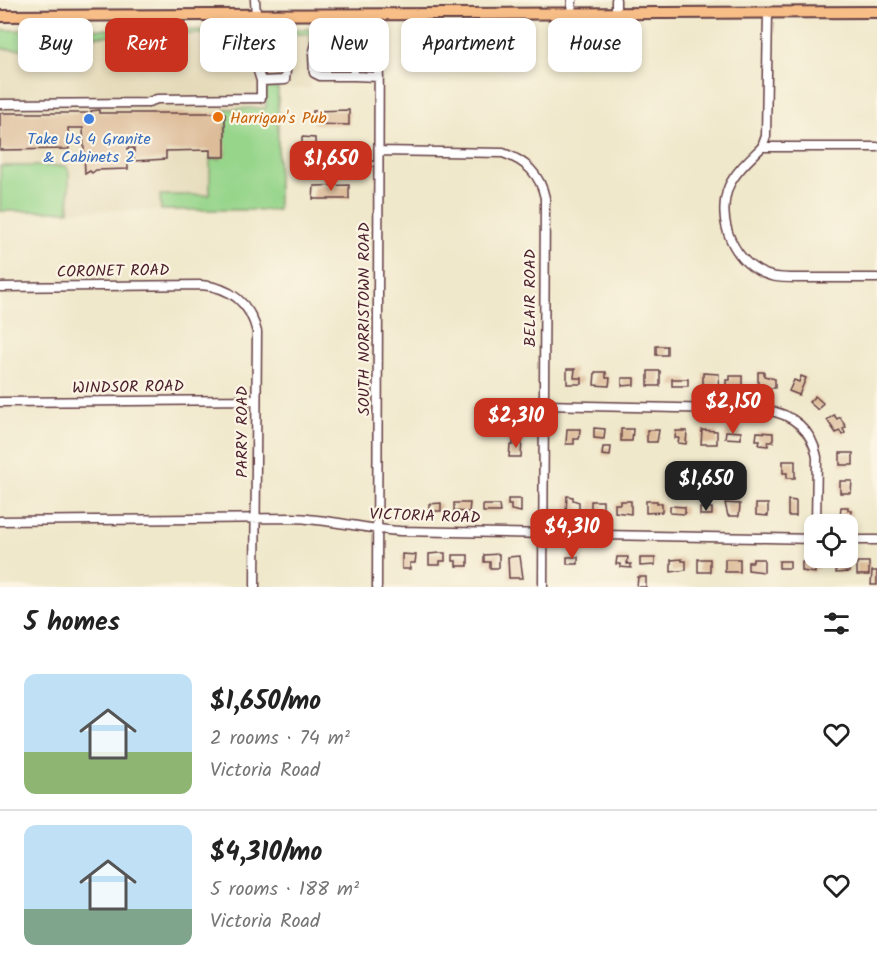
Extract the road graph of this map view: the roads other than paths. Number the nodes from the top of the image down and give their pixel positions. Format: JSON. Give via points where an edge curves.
{"nodes":[{"id":1,"x":255,"y":0,"type":"edge"},
{"id":2,"x":572,"y":0,"type":"edge"},
{"id":3,"x":616,"y":0,"type":"edge"},
{"id":4,"x":768,"y":12,"type":"junction"},
{"id":5,"x":877,"y":12,"type":"edge"},
{"id":6,"x":571,"y":13,"type":"junction"},
{"id":7,"x":616,"y":13,"type":"junction"},
{"id":8,"x":258,"y":15,"type":"junction"},
{"id":9,"x":317,"y":15,"type":"junction"},
{"id":10,"x":379,"y":15,"type":"junction"},
{"id":11,"x":0,"y":16,"type":"edge"},
{"id":12,"x":258,"y":18,"type":"edge"},
{"id":13,"x":317,"y":18,"type":"edge"},
{"id":14,"x":258,"y":72,"type":"edge"},
{"id":15,"x":286,"y":72,"type":"edge"},
{"id":16,"x":314,"y":72,"type":"edge"},
{"id":17,"x":354,"y":72,"type":"edge"},
{"id":18,"x":354,"y":76,"type":"junction"},
{"id":19,"x":379,"y":76,"type":"junction"},
{"id":20,"x":261,"y":81,"type":"junction"},
{"id":21,"x":0,"y":104,"type":"edge"},
{"id":22,"x":762,"y":147,"type":"junction"},
{"id":23,"x":877,"y":147,"type":"edge"},
{"id":24,"x":379,"y":151,"type":"junction"},
{"id":25,"x":877,"y":278,"type":"edge"},
{"id":26,"x":0,"y":287,"type":"edge"},
{"id":27,"x":225,"y":290,"type":"joint"},
{"id":28,"x":256,"y":400,"type":"junction"},
{"id":29,"x":0,"y":402,"type":"edge"},
{"id":30,"x":544,"y":405,"type":"junction"},
{"id":31,"x":816,"y":514,"type":"edge"},
{"id":32,"x":256,"y":518,"type":"junction"},
{"id":33,"x":0,"y":521,"type":"edge"},
{"id":34,"x":377,"y":530,"type":"junction"},
{"id":35,"x":543,"y":534,"type":"junction"},
{"id":36,"x":804,"y":539,"type":"edge"},
{"id":37,"x":858,"y":540,"type":"edge"},
{"id":38,"x":877,"y":540,"type":"edge"},
{"id":39,"x":255,"y":587,"type":"edge"},
{"id":40,"x":377,"y":587,"type":"edge"},
{"id":41,"x":543,"y":587,"type":"edge"}],
"edges":[{"from":1,"to":8,"type":"street"},
{"from":2,"to":6,"type":"street"},
{"from":3,"to":7,"type":"street"},
{"from":4,"to":5,"type":"main road"},
{"from":4,"to":7,"type":"main road"},
{"from":4,"to":22,"type":"street","via":[[766,136]]},
{"from":6,"to":7,"type":"main road"},
{"from":6,"to":10,"type":"main road"},
{"from":8,"to":9,"type":"main road"},
{"from":8,"to":11,"type":"main road"},
{"from":8,"to":12,"type":"street"},
{"from":9,"to":10,"type":"main road"},
{"from":9,"to":13,"type":"street"},
{"from":10,"to":19,"type":"street","name":"SOUTH NORRISTOWN ROAD"},
{"from":14,"to":20,"type":"street"},
{"from":15,"to":20,"type":"street","via":[[285,80]]},
{"from":16,"to":18,"type":"street","via":[[320,76]]},
{"from":17,"to":18,"type":"street"},
{"from":18,"to":19,"type":"street"},
{"from":19,"to":24,"type":"street","name":"SOUTH NORRISTOWN ROAD"},
{"from":20,"to":21,"type":"street","via":[[261,98]]},
{"from":22,"to":23,"type":"street"},
{"from":22,"to":25,"type":"street","via":[[738,172],[729,186],[725,204],[734,247],[748,264],[762,273],[783,278]]},
{"from":24,"to":30,"type":"street","name":"BELAIR ROAD","via":[[502,153],[535,173],[545,198]]},
{"from":24,"to":34,"type":"street","name":"SOUTH NORRISTOWN ROAD"},
{"from":26,"to":27,"type":"street","name":"CORONET ROAD","via":[[201,285]]},
{"from":27,"to":28,"type":"street","name":"PARRY ROAD","via":[[244,305],[254,321]]},
{"from":28,"to":29,"type":"street","name":"WINDSOR ROAD"},
{"from":28,"to":32,"type":"street","name":"PARRY ROAD"},
{"from":30,"to":31,"type":"street","via":[[766,410],[788,416],[808,432],[816,449]]},
{"from":30,"to":35,"type":"street","name":"BELAIR ROAD"},
{"from":32,"to":33,"type":"street","name":"VICTORIA ROAD"},
{"from":32,"to":34,"type":"street","name":"VICTORIA ROAD","via":[[308,518]]},
{"from":32,"to":39,"type":"street","name":"PARRY ROAD"},
{"from":34,"to":35,"type":"street","name":"VICTORIA ROAD"},
{"from":34,"to":40,"type":"street","name":"SOUTH NORRISTOWN ROAD"},
{"from":35,"to":36,"type":"street","name":"VICTORIA ROAD"},
{"from":35,"to":41,"type":"street","name":"BELAIR ROAD"},
{"from":37,"to":38,"type":"street"}]}
